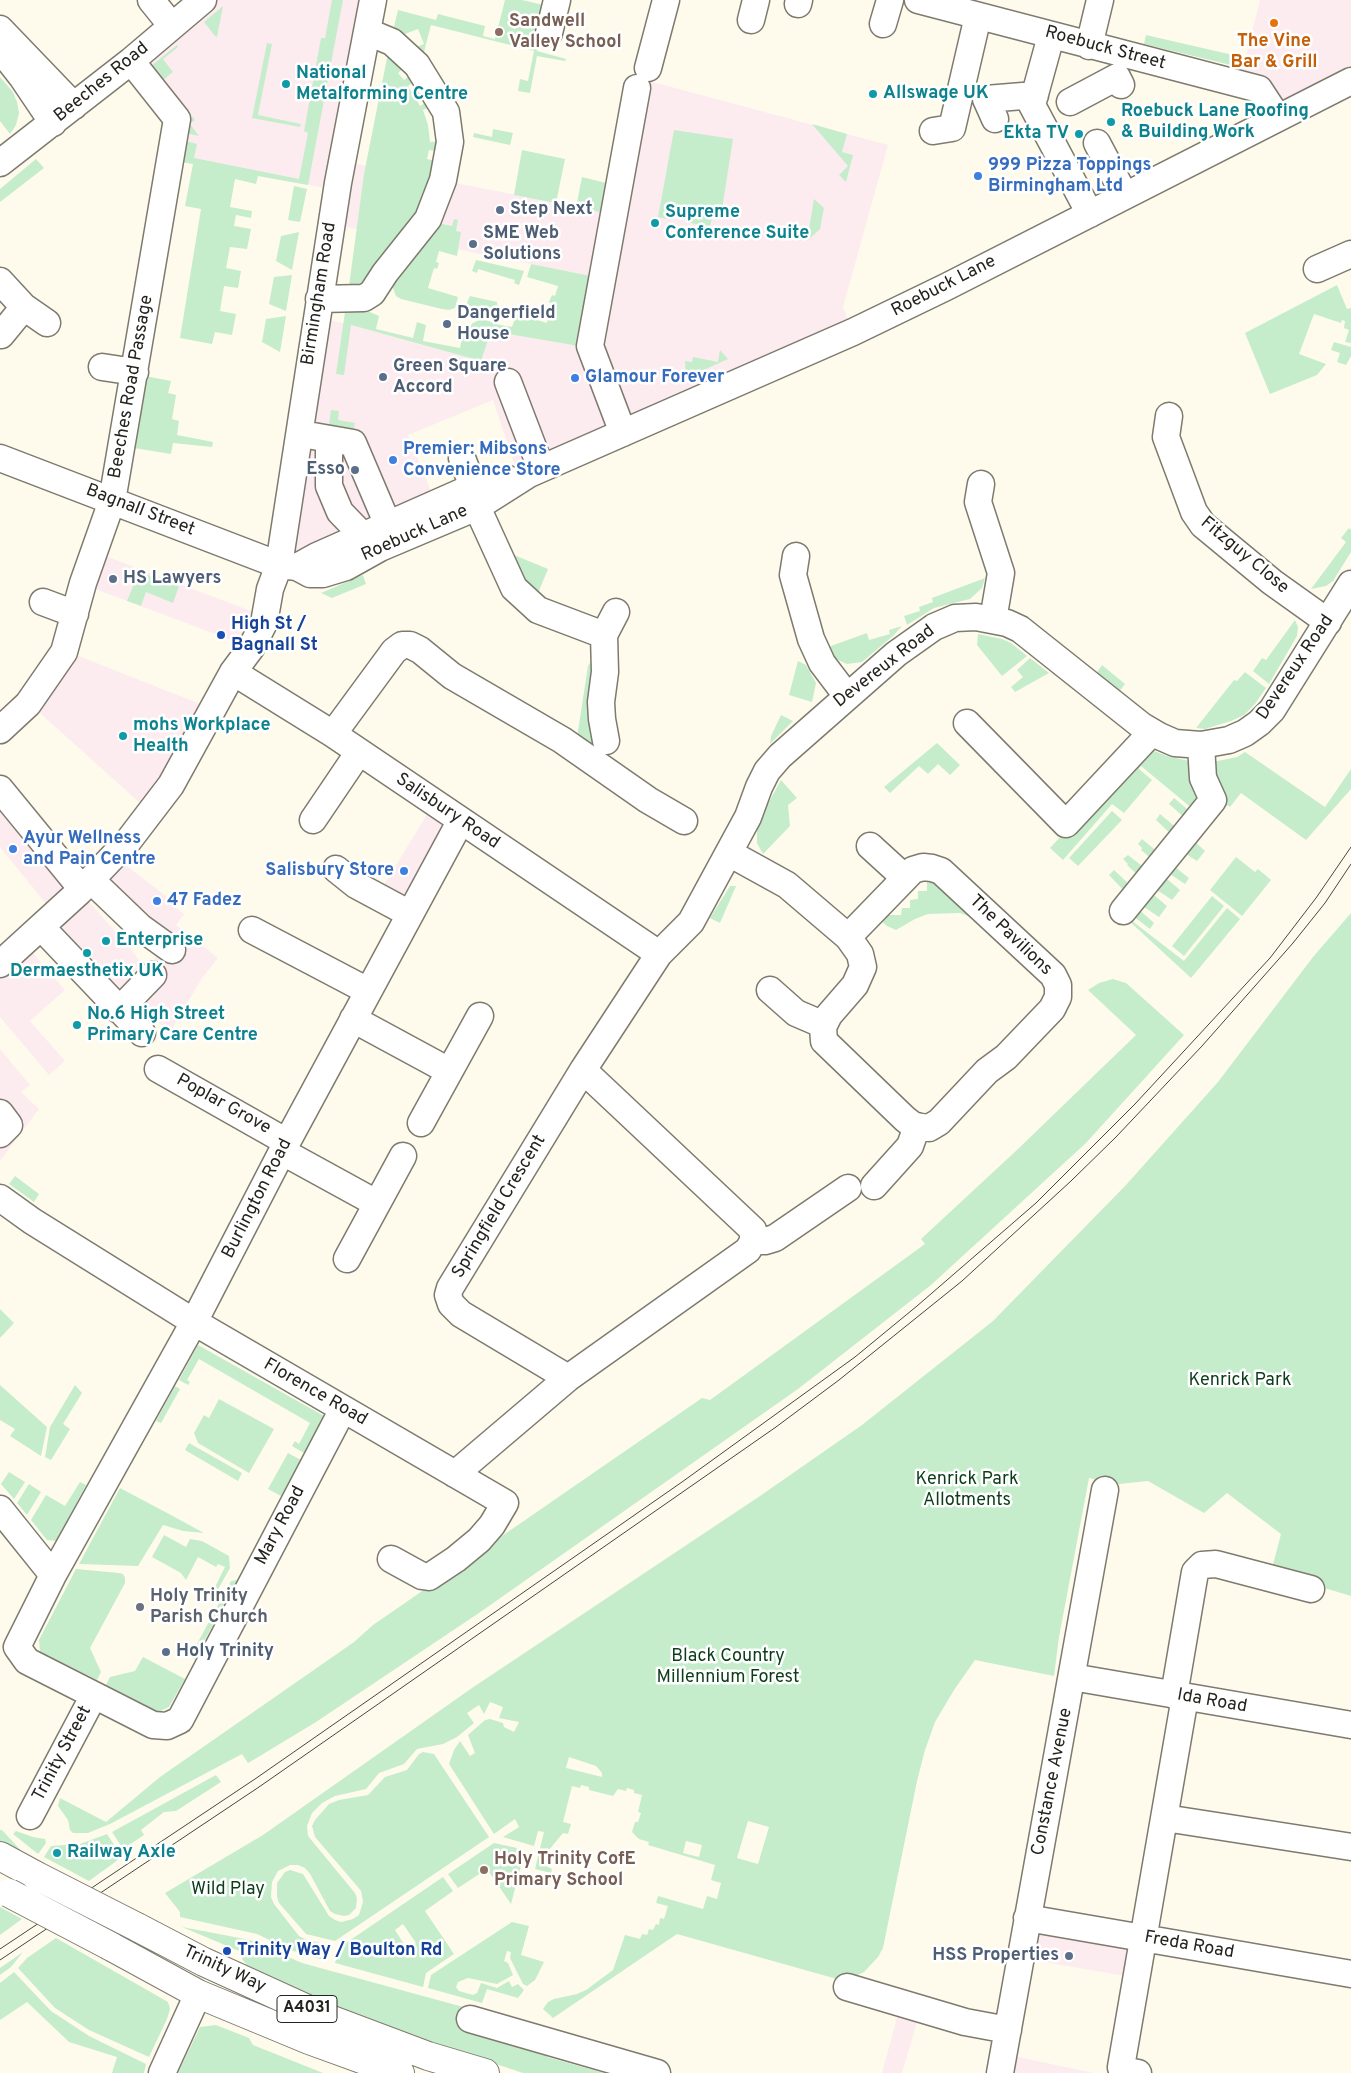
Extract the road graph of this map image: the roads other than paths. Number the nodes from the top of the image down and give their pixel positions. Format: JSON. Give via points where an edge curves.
{"nodes":[{"id":1,"x":151,"y":0,"type":"edge"},
{"id":2,"x":203,"y":0,"type":"edge"},
{"id":3,"x":373,"y":0,"type":"edge"},
{"id":4,"x":666,"y":0,"type":"edge"},
{"id":5,"x":918,"y":0,"type":"edge"},
{"id":6,"x":1100,"y":0,"type":"edge"},
{"id":7,"x":568,"y":2,"type":"edge"},
{"id":8,"x":977,"y":9,"type":"edge"},
{"id":9,"x":172,"y":26,"type":"junction"},
{"id":10,"x":0,"y":29,"type":"edge"},
{"id":11,"x":368,"y":32,"type":"junction"},
{"id":12,"x":549,"y":33,"type":"dead end"},
{"id":13,"x":1051,"y":36,"type":"junction"},
{"id":14,"x":1098,"y":48,"type":"junction"},
{"id":15,"x":0,"y":50,"type":"edge"},
{"id":16,"x":130,"y":61,"type":"junction"},
{"id":17,"x":1351,"y":81,"type":"edge"},
{"id":18,"x":1035,"y":96,"type":"junction"},
{"id":19,"x":1070,"y":102,"type":"dead end"},
{"id":20,"x":74,"y":106,"type":"junction"},
{"id":21,"x":1278,"y":118,"type":"junction"},
{"id":22,"x":995,"y":119,"type":"dead end"},
{"id":23,"x":53,"y":123,"type":"junction"},
{"id":24,"x":933,"y":131,"type":"dead end"},
{"id":25,"x":1097,"y":143,"type":"dead end"},
{"id":26,"x":0,"y":163,"type":"edge"},
{"id":27,"x":1125,"y":196,"type":"junction"},
{"id":28,"x":1090,"y":214,"type":"junction"},
{"id":29,"x":1351,"y":254,"type":"edge"},
{"id":30,"x":1317,"y":269,"type":"dead end"},
{"id":31,"x":0,"y":281,"type":"edge"},
{"id":32,"x":319,"y":299,"type":"junction"},
{"id":33,"x":24,"y":307,"type":"junction"},
{"id":34,"x":47,"y":323,"type":"dead end"},
{"id":35,"x":0,"y":335,"type":"edge"},
{"id":36,"x":102,"y":367,"type":"dead end"},
{"id":37,"x":135,"y":372,"type":"junction"},
{"id":38,"x":508,"y":382,"type":"dead end"},
{"id":39,"x":1169,"y":416,"type":"dead end"},
{"id":40,"x":298,"y":433,"type":"junction"},
{"id":41,"x":623,"y":433,"type":"junction"},
{"id":42,"x":331,"y":439,"type":"junction"},
{"id":43,"x":0,"y":458,"type":"edge"},
{"id":44,"x":535,"y":471,"type":"junction"},
{"id":45,"x":468,"y":478,"type":"junction"},
{"id":46,"x":981,"y":484,"type":"dead end"},
{"id":47,"x":112,"y":501,"type":"junction"},
{"id":48,"x":374,"y":531,"type":"junction"},
{"id":49,"x":420,"y":531,"type":"junction"},
{"id":50,"x":796,"y":556,"type":"dead end"},
{"id":51,"x":288,"y":566,"type":"junction"},
{"id":52,"x":1351,"y":584,"type":"edge"},
{"id":53,"x":43,"y":602,"type":"dead end"},
{"id":54,"x":616,"y":612,"type":"dead end"},
{"id":55,"x":75,"y":614,"type":"junction"},
{"id":56,"x":993,"y":620,"type":"junction"},
{"id":57,"x":1328,"y":622,"type":"junction"},
{"id":58,"x":604,"y":635,"type":"junction"},
{"id":59,"x":233,"y":672,"type":"junction"},
{"id":60,"x":847,"y":696,"type":"junction"},
{"id":61,"x":967,"y":723,"type":"dead end"},
{"id":62,"x":0,"y":730,"type":"edge"},
{"id":63,"x":1152,"y":732,"type":"junction"},
{"id":64,"x":333,"y":734,"type":"junction"},
{"id":65,"x":606,"y":741,"type":"dead end"},
{"id":66,"x":1200,"y":745,"type":"junction"},
{"id":67,"x":359,"y":752,"type":"junction"},
{"id":68,"x":0,"y":788,"type":"edge"},
{"id":69,"x":313,"y":820,"type":"dead end"},
{"id":70,"x":684,"y":821,"type":"dead end"},
{"id":71,"x":460,"y":822,"type":"junction"},
{"id":72,"x":870,"y":846,"type":"dead end"},
{"id":73,"x":729,"y":853,"type":"junction"},
{"id":74,"x":336,"y":869,"type":"dead end"},
{"id":75,"x":905,"y":878,"type":"junction"},
{"id":76,"x":87,"y":884,"type":"junction"},
{"id":77,"x":409,"y":905,"type":"junction"},
{"id":78,"x":1123,"y":911,"type":"dead end"},
{"id":79,"x":42,"y":928,"type":"junction"},
{"id":80,"x":252,"y":930,"type":"dead end"},
{"id":81,"x":848,"y":937,"type":"junction"},
{"id":82,"x":172,"y":950,"type":"dead end"},
{"id":83,"x":660,"y":954,"type":"junction"},
{"id":84,"x":0,"y":964,"type":"edge"},
{"id":85,"x":153,"y":980,"type":"dead end"},
{"id":86,"x":770,"y":990,"type":"dead end"},
{"id":87,"x":368,"y":991,"type":"junction"},
{"id":88,"x":119,"y":1010,"type":"junction"},
{"id":89,"x":480,"y":1016,"type":"dead end"},
{"id":90,"x":353,"y":1019,"type":"junction"},
{"id":91,"x":824,"y":1025,"type":"junction"},
{"id":92,"x":142,"y":1034,"type":"dead end"},
{"id":93,"x":158,"y":1069,"type":"dead end"},
{"id":94,"x":583,"y":1070,"type":"junction"},
{"id":95,"x":449,"y":1071,"type":"junction"},
{"id":96,"x":0,"y":1113,"type":"edge"},
{"id":97,"x":420,"y":1123,"type":"dead end"},
{"id":98,"x":917,"y":1126,"type":"junction"},
{"id":99,"x":0,"y":1134,"type":"edge"},
{"id":100,"x":285,"y":1147,"type":"junction"},
{"id":101,"x":403,"y":1156,"type":"dead end"},
{"id":102,"x":874,"y":1186,"type":"dead end"},
{"id":103,"x":848,"y":1188,"type":"dead end"},
{"id":104,"x":0,"y":1198,"type":"edge"},
{"id":105,"x":376,"y":1203,"type":"junction"},
{"id":106,"x":753,"y":1241,"type":"junction"},
{"id":107,"x":347,"y":1259,"type":"dead end"},
{"id":108,"x":194,"y":1322,"type":"junction"},
{"id":109,"x":568,"y":1378,"type":"junction"},
{"id":110,"x":343,"y":1409,"type":"junction"},
{"id":111,"x":455,"y":1474,"type":"junction"},
{"id":112,"x":1105,"y":1490,"type":"dead end"},
{"id":113,"x":0,"y":1509,"type":"edge"},
{"id":114,"x":391,"y":1559,"type":"dead end"},
{"id":115,"x":53,"y":1575,"type":"junction"},
{"id":116,"x":1311,"y":1589,"type":"dead end"},
{"id":117,"x":9,"y":1646,"type":"edge"},
{"id":118,"x":1072,"y":1677,"type":"junction"},
{"id":119,"x":94,"y":1695,"type":"junction"},
{"id":120,"x":1180,"y":1696,"type":"junction"},
{"id":121,"x":1351,"y":1725,"type":"edge"},
{"id":122,"x":30,"y":1816,"type":"dead end"},
{"id":123,"x":1165,"y":1818,"type":"junction"},
{"id":124,"x":1351,"y":1847,"type":"edge"},
{"id":125,"x":0,"y":1856,"type":"edge"},
{"id":126,"x":4,"y":1891,"type":"edge"},
{"id":127,"x":1028,"y":1918,"type":"junction"},
{"id":128,"x":1144,"y":1938,"type":"junction"},
{"id":129,"x":1351,"y":1974,"type":"edge"},
{"id":130,"x":847,"y":1988,"type":"dead end"},
{"id":131,"x":198,"y":1994,"type":"junction"},
{"id":132,"x":470,"y":2019,"type":"dead end"},
{"id":133,"x":1008,"y":2030,"type":"junction"},
{"id":134,"x":162,"y":2073,"type":"edge"},
{"id":135,"x":400,"y":2073,"type":"edge"},
{"id":136,"x":486,"y":2073,"type":"edge"},
{"id":137,"x":658,"y":2073,"type":"edge"},
{"id":138,"x":1000,"y":2073,"type":"edge"},
{"id":139,"x":1138,"y":2073,"type":"edge"}],
"edges":[{"from":1,"to":9,"type":"street"},
{"from":2,"to":9,"type":"street","name":"Beeches Road"},
{"from":3,"to":11,"type":"street","name":"Birmingham Road"},
{"from":4,"to":41,"type":"street","via":[[642,78],[590,346]]},
{"from":5,"to":8,"type":"street","name":"Roebuck Street"},
{"from":6,"to":14,"type":"street"},
{"from":7,"to":12,"type":"street"},
{"from":8,"to":13,"type":"street","name":"Roebuck Street"},
{"from":8,"to":24,"type":"street","via":[[952,128]]},
{"from":9,"to":16,"type":"street","name":"Beeches Road"},
{"from":10,"to":20,"type":"street"},
{"from":11,"to":32,"type":"street","name":"Birmingham Road"},
{"from":11,"to":32,"type":"street","via":[[392,42],[417,65],[446,112],[450,142],[428,218],[372,293],[364,298]]},
{"from":13,"to":14,"type":"street","name":"Roebuck Street"},
{"from":13,"to":18,"type":"street"},
{"from":14,"to":19,"type":"street","via":[[1110,86]]},
{"from":14,"to":21,"type":"street","name":"Roebuck Street","via":[[1259,89]]},
{"from":15,"to":23,"type":"street"},
{"from":16,"to":20,"type":"street","name":"Beeches Road"},
{"from":16,"to":37,"type":"street","name":"Beeches Road Passage","via":[[177,119]]},
{"from":17,"to":21,"type":"street","name":"Roebuck Lane"},
{"from":18,"to":22,"type":"street","via":[[986,100]]},
{"from":18,"to":28,"type":"street","via":[[1032,105],[1043,132]]},
{"from":20,"to":23,"type":"street","name":"Beeches Road"},
{"from":21,"to":27,"type":"street","name":"Roebuck Lane"},
{"from":23,"to":26,"type":"street","name":"Beeches Road"},
{"from":25,"to":27,"type":"street"},
{"from":27,"to":28,"type":"street","name":"Roebuck Lane"},
{"from":28,"to":41,"type":"street","name":"Roebuck Lane","via":[[853,332]]},
{"from":29,"to":30,"type":"street"},
{"from":31,"to":33,"type":"street"},
{"from":32,"to":40,"type":"street","name":"Birmingham Road"},
{"from":33,"to":34,"type":"street"},
{"from":33,"to":35,"type":"street"},
{"from":36,"to":37,"type":"street"},
{"from":37,"to":47,"type":"street","name":"Beeches Road Passage"},
{"from":38,"to":44,"type":"street"},
{"from":39,"to":57,"type":"street","name":"Fitzguy Close","via":[[1166,437],[1194,512],[1203,525],[1272,582]]},
{"from":40,"to":42,"type":"street"},
{"from":40,"to":51,"type":"street","name":"Birmingham Road"},
{"from":41,"to":44,"type":"street","name":"Roebuck Lane"},
{"from":42,"to":48,"type":"street","via":[[353,443]]},
{"from":42,"to":48,"type":"street","via":[[329,486],[340,512]]},
{"from":43,"to":47,"type":"street","name":"Bagnall Street"},
{"from":44,"to":45,"type":"street","name":"Roebuck Lane"},
{"from":45,"to":48,"type":"street","name":"Roebuck Lane","via":[[469,500],[450,508],[441,502]]},
{"from":45,"to":49,"type":"street","name":"Roebuck Lane"},
{"from":45,"to":58,"type":"street","via":[[514,588],[538,610]]},
{"from":46,"to":56,"type":"street","via":[[978,502],[1000,573]]},
{"from":47,"to":51,"type":"street","name":"Bagnall Street"},
{"from":47,"to":55,"type":"street","name":"Beeches Road Passage"},
{"from":48,"to":49,"type":"street","via":[[371,544],[410,526]]},
{"from":48,"to":51,"type":"street","name":"Roebuck Lane"},
{"from":49,"to":51,"type":"street","name":"Roebuck Lane","via":[[322,574],[310,574]]},
{"from":50,"to":60,"type":"street","via":[[793,575],[811,639],[822,663]]},
{"from":51,"to":59,"type":"street","name":"Birmingham Road","via":[[270,589],[264,623]]},
{"from":52,"to":57,"type":"street","name":"Devereux Road"},
{"from":53,"to":55,"type":"street"},
{"from":54,"to":58,"type":"street"},
{"from":55,"to":62,"type":"street","name":"Beeches Road Passage","via":[[64,652],[28,704]]},
{"from":56,"to":60,"type":"street","name":"Devereux Road","via":[[955,618],[934,627]]},
{"from":56,"to":63,"type":"street","name":"Devereux Road","via":[[1020,629]]},
{"from":57,"to":66,"type":"street","name":"Devereux Road","via":[[1272,710],[1259,723],[1228,740]]},
{"from":58,"to":65,"type":"street","via":[[601,711]]},
{"from":59,"to":64,"type":"street","name":"Salisbury Road"},
{"from":59,"to":76,"type":"street","name":"Birmingham Road","via":[[171,785],[129,840]]},
{"from":60,"to":73,"type":"street","name":"Devereux Road","via":[[767,771]]},
{"from":61,"to":63,"type":"street","via":[[1066,824]]},
{"from":63,"to":66,"type":"street","name":"Devereux Road","via":[[1175,742]]},
{"from":64,"to":67,"type":"street","name":"Salisbury Road"},
{"from":64,"to":70,"type":"street","via":[[394,651],[402,645],[410,645],[452,676],[562,740]]},
{"from":66,"to":78,"type":"street","via":[[1203,778],[1213,800]]},
{"from":67,"to":69,"type":"street"},
{"from":67,"to":71,"type":"street","name":"Salisbury Road"},
{"from":68,"to":76,"type":"street"},
{"from":71,"to":77,"type":"street","name":"Burlington Road"},
{"from":71,"to":83,"type":"street","name":"Salisbury Road"},
{"from":72,"to":75,"type":"street"},
{"from":73,"to":81,"type":"street","via":[[787,885]]},
{"from":73,"to":83,"type":"street","name":"Devereux Road","via":[[690,922]]},
{"from":74,"to":77,"type":"street","via":[[356,884]]},
{"from":75,"to":81,"type":"street","name":"The Pavilions"},
{"from":75,"to":98,"type":"street","name":"The Pavilions","via":[[923,866],[941,871],[1053,975],[1058,985],[1058,997],[1052,1009],[1006,1057],[987,1071],[939,1122],[929,1128]]},
{"from":76,"to":79,"type":"street","name":"Birmingham Road"},
{"from":76,"to":82,"type":"street"},
{"from":77,"to":87,"type":"street","name":"Burlington Road"},
{"from":79,"to":84,"type":"street","name":"Birmingham Road"},
{"from":79,"to":88,"type":"street"},
{"from":80,"to":87,"type":"street"},
{"from":81,"to":91,"type":"street","via":[[860,954],[863,967],[855,986]]},
{"from":83,"to":94,"type":"street","name":"Springfield Crescent"},
{"from":85,"to":88,"type":"street"},
{"from":86,"to":91,"type":"street","via":[[796,1013]]},
{"from":87,"to":90,"type":"street","name":"Burlington Road"},
{"from":88,"to":92,"type":"street"},
{"from":89,"to":95,"type":"street"},
{"from":90,"to":95,"type":"street"},
{"from":90,"to":100,"type":"street","name":"Burlington Road"},
{"from":91,"to":98,"type":"street","via":[[824,1041],[905,1119]]},
{"from":93,"to":100,"type":"street","name":"Poplar Grove"},
{"from":94,"to":106,"type":"street","via":[[753,1230]]},
{"from":94,"to":109,"type":"street","name":"Springfield Crescent","via":[[448,1295],[451,1304],[461,1314]]},
{"from":95,"to":97,"type":"street"},
{"from":96,"to":99,"type":"street","via":[[9,1125]]},
{"from":98,"to":102,"type":"street","via":[[910,1146]]},
{"from":100,"to":105,"type":"street","name":"Poplar Grove"},
{"from":100,"to":108,"type":"street","name":"Burlington Road"},
{"from":101,"to":105,"type":"street"},
{"from":103,"to":106,"type":"street","via":[[776,1238]]},
{"from":104,"to":108,"type":"street","name":"Florence Road"},
{"from":105,"to":107,"type":"street"},
{"from":106,"to":109,"type":"street","via":[[748,1250]]},
{"from":108,"to":110,"type":"street","name":"Florence Road"},
{"from":108,"to":115,"type":"street","name":"Burlington Road"},
{"from":109,"to":111,"type":"street"},
{"from":110,"to":111,"type":"street","name":"Florence Road"},
{"from":110,"to":119,"type":"street","name":"Mary Road","via":[[180,1720],[167,1726],[152,1724]]},
{"from":111,"to":114,"type":"street","name":"Florence Road","via":[[505,1503],[492,1525],[456,1559],[429,1577]]},
{"from":112,"to":118,"type":"street","name":"Constance Avenue"},
{"from":113,"to":115,"type":"street"},
{"from":115,"to":117,"type":"street","name":"Trinity Street"},
{"from":116,"to":120,"type":"street","via":[[1216,1564],[1202,1565],[1196,1572]]},
{"from":117,"to":119,"type":"street","name":"Trinity Street","via":[[26,1661]]},
{"from":118,"to":120,"type":"street","name":"Ida Road"},
{"from":118,"to":127,"type":"street","name":"Constance Avenue"},
{"from":119,"to":122,"type":"street","name":"Trinity Street"},
{"from":120,"to":121,"type":"street","name":"Ida Road"},
{"from":120,"to":123,"type":"street"},
{"from":123,"to":124,"type":"street"},
{"from":123,"to":128,"type":"street"},
{"from":125,"to":136,"type":"main road","name":"Trinity Way","number":"A4031","bridge":true,"via":[[204,1962],[327,2018],[428,2056]]},
{"from":126,"to":131,"type":"main road","name":"Trinity Way","number":"A4031","bridge":true},
{"from":127,"to":128,"type":"street","name":"Freda Road"},
{"from":127,"to":133,"type":"street","name":"Constance Avenue"},
{"from":128,"to":129,"type":"street","name":"Freda Road"},
{"from":128,"to":139,"type":"street","via":[[1121,2067]]},
{"from":130,"to":133,"type":"street","via":[[966,2022]]},
{"from":131,"to":134,"type":"street"},
{"from":131,"to":135,"type":"main road","name":"Trinity Way","number":"A4031"},
{"from":132,"to":137,"type":"street"},
{"from":133,"to":138,"type":"street","name":"Constance Avenue"}]}
